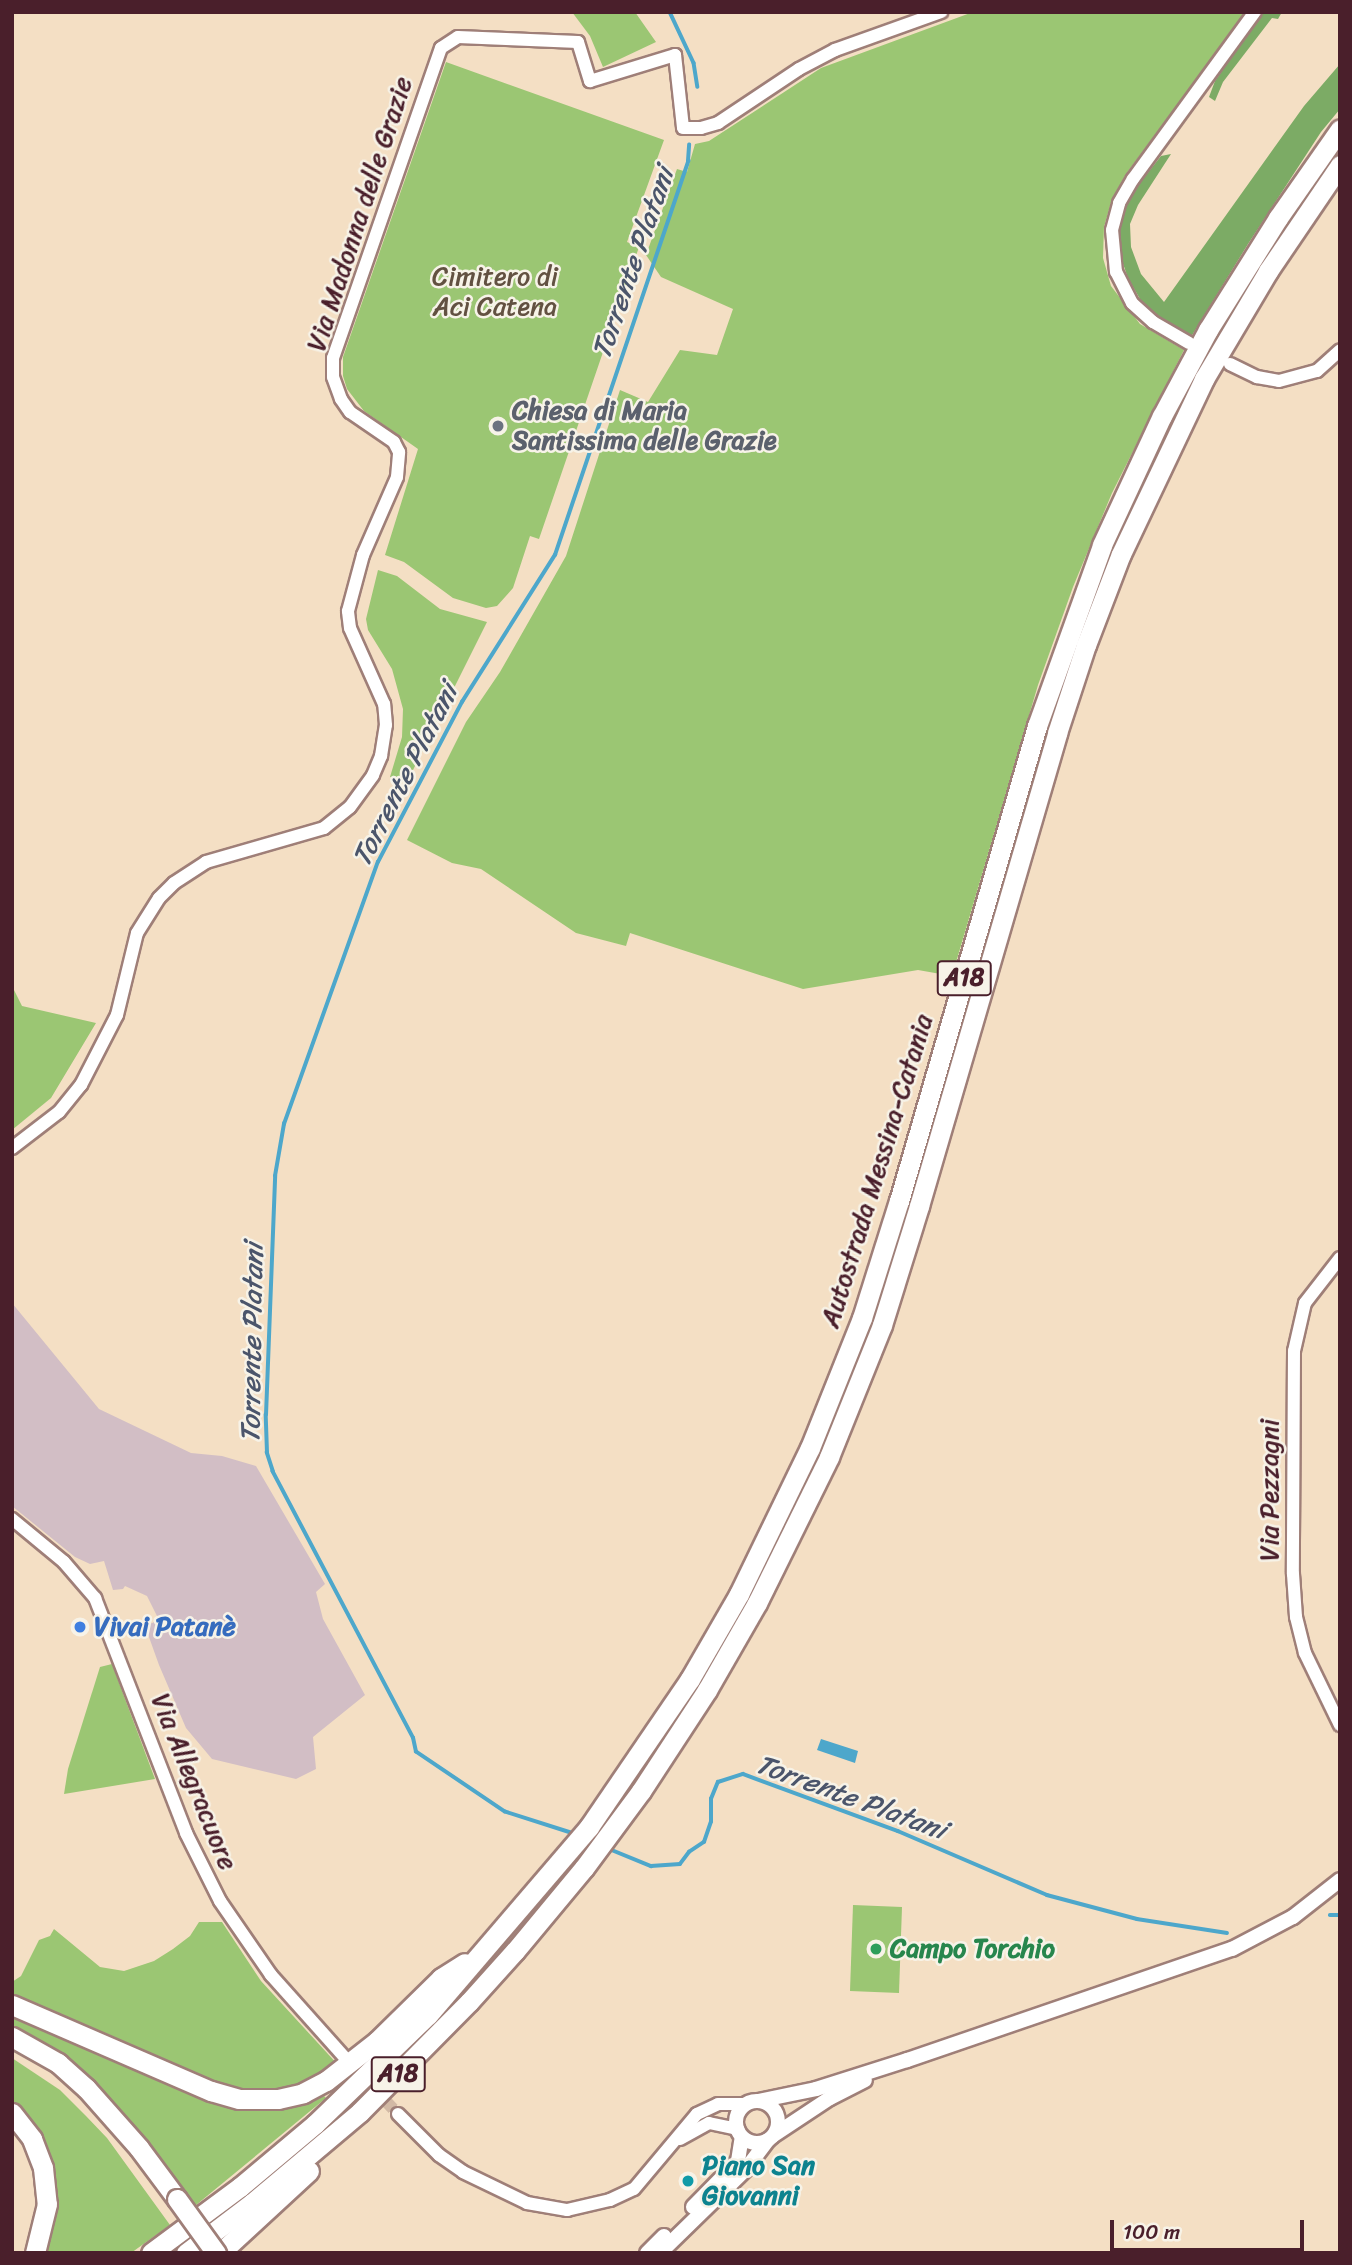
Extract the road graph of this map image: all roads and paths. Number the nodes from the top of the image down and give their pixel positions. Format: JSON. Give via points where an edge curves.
{"nodes":[{"id":1,"x":941,"y":12,"type":"edge"},
{"id":2,"x":1255,"y":12,"type":"edge"},
{"id":3,"x":1340,"y":129,"type":"edge"},
{"id":4,"x":1340,"y":165,"type":"edge"},
{"id":5,"x":1189,"y":343,"type":"dead end"},
{"id":6,"x":1340,"y":350,"type":"edge"},
{"id":7,"x":1230,"y":364,"type":"dead end"},
{"id":8,"x":12,"y":1148,"type":"edge"},
{"id":9,"x":1340,"y":1258,"type":"edge"},
{"id":10,"x":12,"y":1519,"type":"edge"},
{"id":11,"x":1340,"y":1725,"type":"edge"},
{"id":12,"x":1339,"y":1880,"type":"edge"},
{"id":13,"x":486,"y":1949,"type":"junction"},
{"id":14,"x":431,"y":1988,"type":"junction"},
{"id":15,"x":12,"y":2005,"type":"edge"},
{"id":16,"x":12,"y":2012,"type":"edge"},
{"id":17,"x":438,"y":2034,"type":"junction"},
{"id":18,"x":12,"y":2037,"type":"edge"},
{"id":19,"x":12,"y":2051,"type":"edge"},
{"id":20,"x":346,"y":2060,"type":"dead end"},
{"id":21,"x":908,"y":2060,"type":"junction"},
{"id":22,"x":752,"y":2103,"type":"junction"},
{"id":23,"x":12,"y":2112,"type":"edge"},
{"id":24,"x":398,"y":2114,"type":"tunnel mouth"},
{"id":25,"x":740,"y":2133,"type":"junction"},
{"id":26,"x":771,"y":2138,"type":"junction"},
{"id":27,"x":673,"y":2143,"type":"junction"},
{"id":28,"x":172,"y":2203,"type":"junction"},
{"id":29,"x":35,"y":2253,"type":"edge"},
{"id":30,"x":151,"y":2253,"type":"edge"},
{"id":31,"x":186,"y":2253,"type":"edge"},
{"id":32,"x":200,"y":2253,"type":"edge"},
{"id":33,"x":218,"y":2253,"type":"edge"},
{"id":34,"x":647,"y":2253,"type":"edge"},
{"id":35,"x":660,"y":2253,"type":"edge"}],
"edges":[{"from":1,"to":8,"type":"street","name":"Via Madonna delle Grazie","via":[[835,50],[701,128],[683,128],[674,55],[590,81],[578,41],[458,37],[441,48],[333,358],[333,377],[350,412],[394,442],[399,452],[397,477],[363,555],[348,611],[350,628],[384,705],[384,739],[373,775],[351,807],[324,828],[206,862],[159,898],[137,933],[117,1015],[81,1086],[59,1112]]},
{"from":2,"to":5,"type":"street","via":[[1133,179],[1119,203],[1112,230],[1116,272],[1132,303]]},
{"from":3,"to":13,"type":"highway","name":"Autostrada Messina-Catania","number":"A18","via":[[1208,330],[1119,505],[1040,716],[899,1201],[840,1376],[786,1500],[690,1679],[589,1827]]},
{"from":4,"to":17,"type":"highway","name":"Autostrada Messina-Catania","number":"A18","via":[[1268,271],[1204,379],[1107,589],[1057,733],[899,1272],[829,1457],[731,1649],[672,1746],[584,1868]]},
{"from":6,"to":7,"type":"street","via":[[1317,371],[1279,381]]},
{"from":9,"to":11,"type":"street","name":"Via Pezzagni","via":[[1305,1303],[1294,1352],[1293,1574],[1305,1653]]},
{"from":10,"to":20,"type":"street","name":"Via Allegracuore","via":[[64,1562],[95,1598],[186,1833],[220,1901],[271,1975]]},
{"from":12,"to":21,"type":"main road","via":[[1293,1917],[1232,1949]]},
{"from":13,"to":14,"type":"highway"},
{"from":13,"to":30,"type":"highway","number":"A18","via":[[428,2015],[347,2095],[240,2187]]},
{"from":14,"to":15,"type":"highway","via":[[377,2041],[326,2081],[303,2093],[265,2099],[239,2099],[211,2091]]},
{"from":14,"to":16,"type":"highway","via":[[415,2012],[363,2063],[330,2087],[264,2106],[209,2095]]},
{"from":17,"to":31,"type":"highway","number":"A18","via":[[335,2133]]},
{"from":17,"to":33,"type":"highway","via":[[413,2070]]},
{"from":18,"to":28,"type":"highway","via":[[58,2063],[86,2088],[132,2139]]},
{"from":19,"to":28,"type":"highway","via":[[51,2074],[91,2110]]},
{"from":21,"to":22,"type":"main road","via":[[817,2089]]},
{"from":21,"to":26,"type":"main road","via":[[830,2098]]},
{"from":22,"to":25,"type":"main road","via":[[737,2115]]},
{"from":22,"to":26,"type":"main road","via":[[766,2103],[776,2113],[778,2121]]},
{"from":22,"to":27,"type":"street","via":[[718,2104],[697,2114]]},
{"from":23,"to":29,"type":"highway","via":[[32,2139],[43,2168],[47,2204]]},
{"from":24,"to":27,"type":"street","via":[[463,2172],[550,2209],[587,2207],[634,2189]]},
{"from":25,"to":26,"type":"main road","via":[[754,2143]]},
{"from":25,"to":27,"type":"street","via":[[709,2123]]},
{"from":25,"to":34,"type":"main road","via":[[738,2161]]},
{"from":26,"to":35,"type":"main road","via":[[746,2169]]},
{"from":28,"to":32,"type":"highway"},
{"from":28,"to":33,"type":"highway","bridge":true}]}
